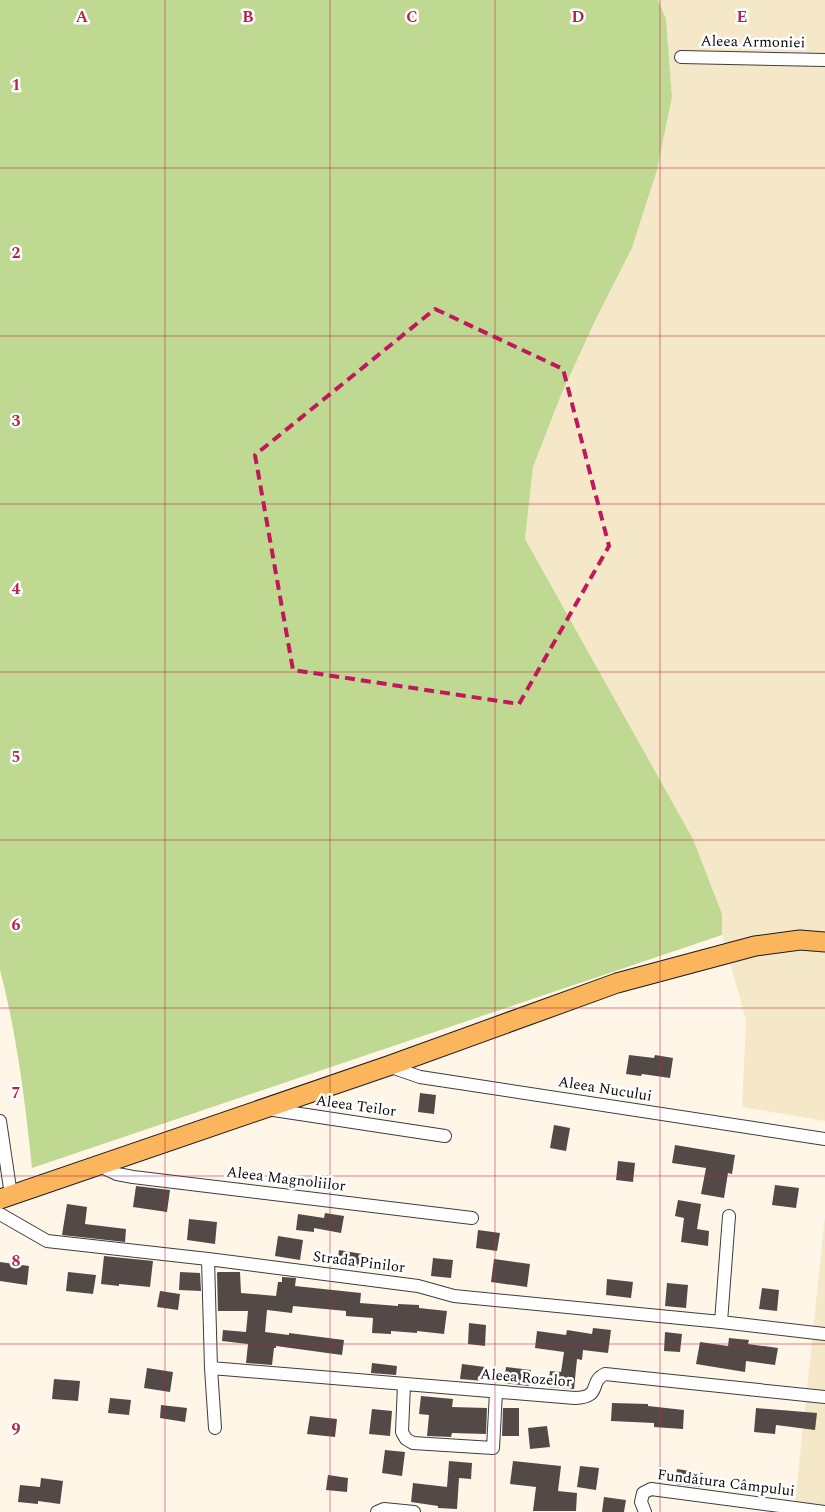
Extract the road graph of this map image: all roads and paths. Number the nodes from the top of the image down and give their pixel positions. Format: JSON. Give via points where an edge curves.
{"nodes":[{"id":1,"x":681,"y":57,"type":"dead end"},
{"id":2,"x":825,"y":60,"type":"edge"},
{"id":3,"x":825,"y":942,"type":"edge"},
{"id":4,"x":388,"y":1066,"type":"junction"},
{"id":5,"x":262,"y":1109,"type":"junction"},
{"id":6,"x":0,"y":1121,"type":"edge"},
{"id":7,"x":445,"y":1136,"type":"dead end"},
{"id":8,"x":822,"y":1139,"type":"edge"},
{"id":9,"x":97,"y":1165,"type":"junction"},
{"id":10,"x":6,"y":1197,"type":"edge"},
{"id":11,"x":0,"y":1214,"type":"edge"},
{"id":12,"x":730,"y":1216,"type":"dead end"},
{"id":13,"x":472,"y":1218,"type":"dead end"},
{"id":14,"x":208,"y":1259,"type":"junction"},
{"id":15,"x":721,"y":1322,"type":"junction"},
{"id":16,"x":825,"y":1334,"type":"edge"},
{"id":17,"x":211,"y":1368,"type":"junction"},
{"id":18,"x":404,"y":1384,"type":"junction"},
{"id":19,"x":496,"y":1392,"type":"junction"},
{"id":20,"x":825,"y":1397,"type":"edge"},
{"id":21,"x":215,"y":1428,"type":"dead end"},
{"id":22,"x":378,"y":1512,"type":"edge"},
{"id":23,"x":414,"y":1512,"type":"edge"},
{"id":24,"x":645,"y":1512,"type":"edge"},
{"id":25,"x":825,"y":1512,"type":"edge"}],
"edges":[{"from":1,"to":2,"type":"street","name":"Aleea Armoniei"},
{"from":3,"to":4,"type":"main road","via":[[800,940],[754,946],[617,983]]},
{"from":4,"to":5,"type":"main road"},
{"from":4,"to":8,"type":"street","name":"Aleea Nucului","via":[[420,1077]]},
{"from":5,"to":7,"type":"street","name":"Aleea Teilor"},
{"from":5,"to":9,"type":"main road"},
{"from":6,"to":10,"type":"street"},
{"from":9,"to":10,"type":"main road"},
{"from":9,"to":13,"type":"street","name":"Aleea Magnoliilor","via":[[133,1177]]},
{"from":11,"to":14,"type":"street","name":"Strada Pinilor","via":[[47,1241]]},
{"from":12,"to":15,"type":"street"},
{"from":14,"to":15,"type":"street","name":"Strada Pinilor","via":[[418,1286],[454,1296]]},
{"from":14,"to":17,"type":"street"},
{"from":15,"to":16,"type":"street","name":"Strada Pinilor"},
{"from":17,"to":18,"type":"street","name":"Aleea Rozelor"},
{"from":17,"to":21,"type":"street"},
{"from":18,"to":19,"type":"street","name":"Aleea Rozelor"},
{"from":18,"to":19,"type":"street","via":[[402,1432],[412,1442],[493,1448]]},
{"from":19,"to":20,"type":"street","name":"Aleea Rozelor","via":[[587,1398],[600,1376],[605,1374]]},
{"from":22,"to":23,"type":"street","via":[[384,1509]]},
{"from":24,"to":25,"type":"street","name":"Fundătura Câmpului","via":[[643,1493],[651,1489]]}]}
